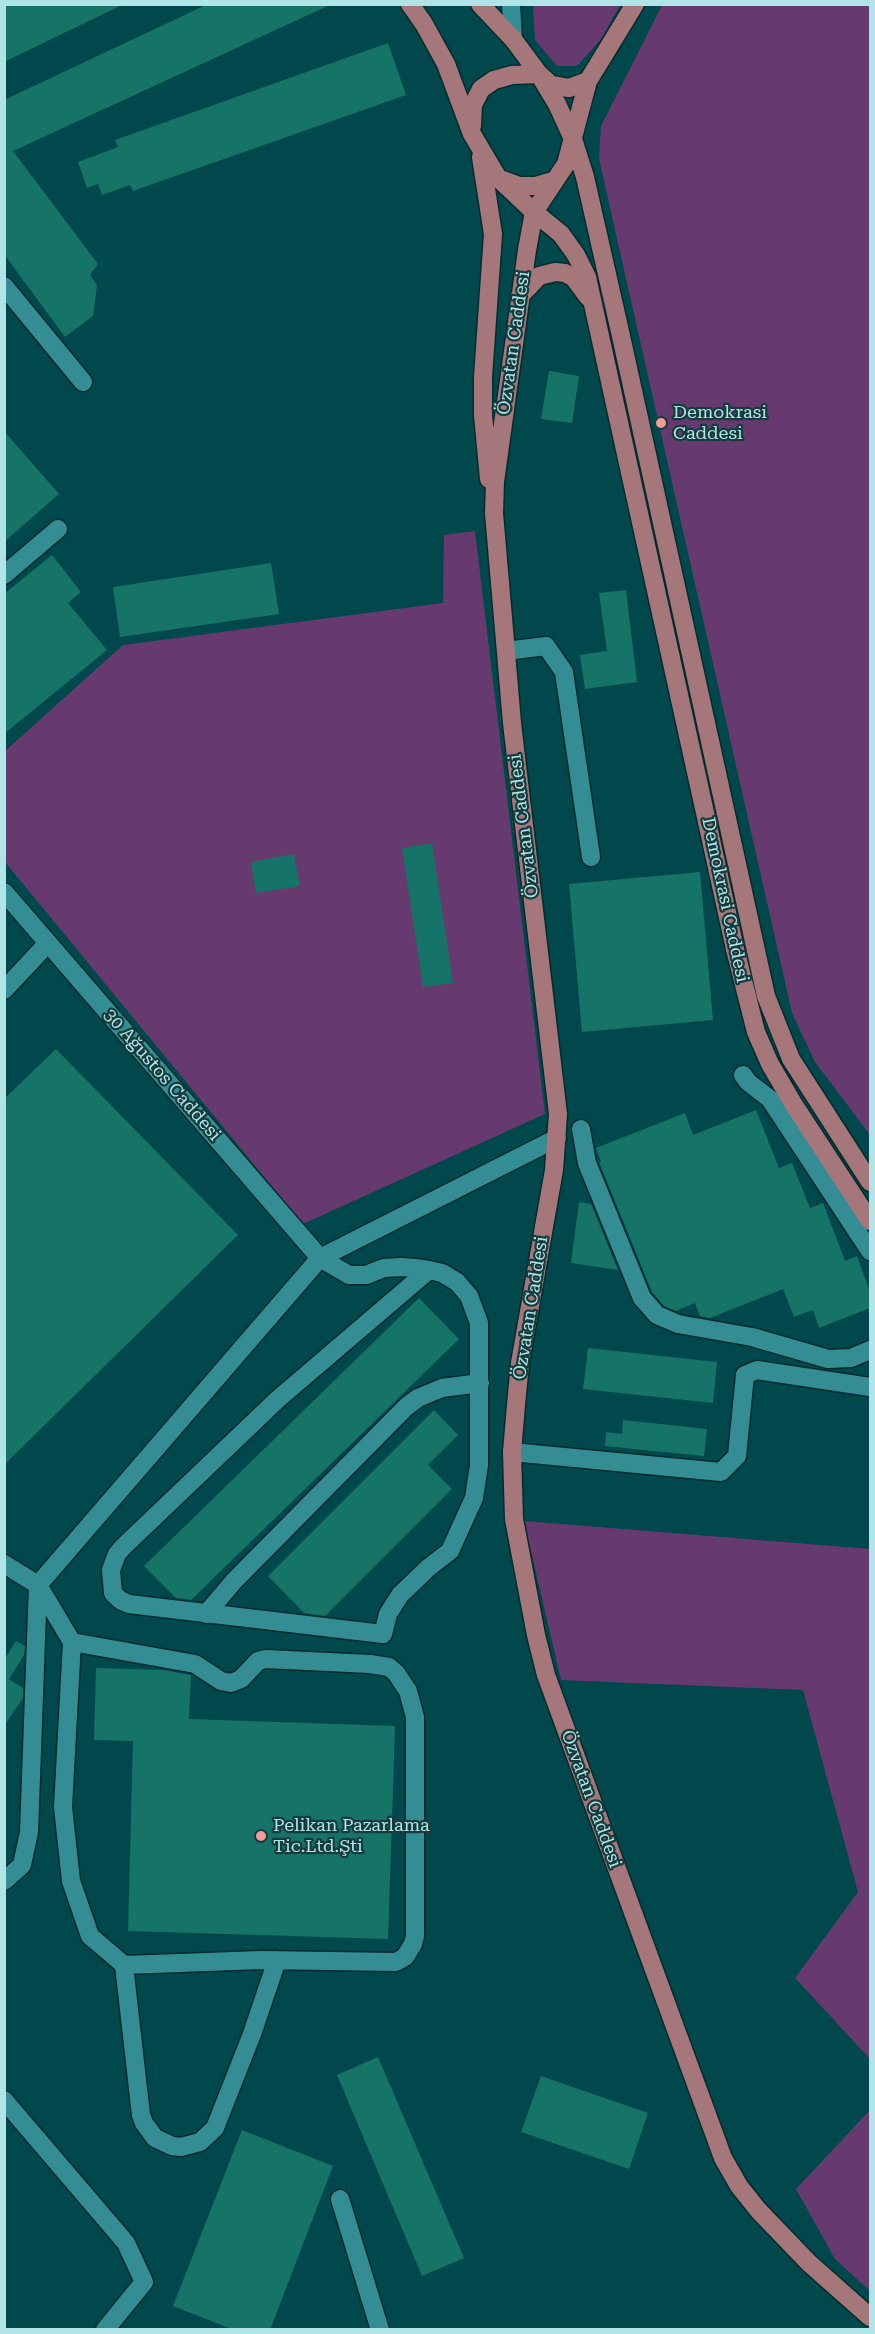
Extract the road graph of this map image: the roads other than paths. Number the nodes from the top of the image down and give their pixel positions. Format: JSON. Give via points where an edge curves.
{"nodes":[{"id":1,"x":410,"y":4,"type":"edge"},
{"id":2,"x":480,"y":4,"type":"edge"},
{"id":3,"x":511,"y":4,"type":"edge"},
{"id":4,"x":635,"y":4,"type":"edge"},
{"id":5,"x":513,"y":39,"type":"junction"},
{"id":6,"x":539,"y":74,"type":"junction"},
{"id":7,"x":588,"y":81,"type":"junction"},
{"id":8,"x":573,"y":139,"type":"junction"},
{"id":9,"x":476,"y":141,"type":"junction"},
{"id":10,"x":498,"y":178,"type":"junction"},
{"id":11,"x":552,"y":181,"type":"junction"},
{"id":12,"x":534,"y":212,"type":"junction"},
{"id":13,"x":4,"y":286,"type":"edge"},
{"id":14,"x":520,"y":296,"type":"junction"},
{"id":15,"x":592,"y":302,"type":"junction"},
{"id":16,"x":84,"y":382,"type":"dead end"},
{"id":17,"x":494,"y":513,"type":"junction"},
{"id":18,"x":58,"y":529,"type":"dead end"},
{"id":19,"x":4,"y":575,"type":"edge"},
{"id":20,"x":506,"y":651,"type":"junction"},
{"id":21,"x":591,"y":857,"type":"dead end"},
{"id":22,"x":4,"y":892,"type":"edge"},
{"id":23,"x":48,"y":943,"type":"junction"},
{"id":24,"x":4,"y":990,"type":"edge"},
{"id":25,"x":743,"y":1075,"type":"dead end"},
{"id":26,"x":581,"y":1129,"type":"dead end"},
{"id":27,"x":557,"y":1138,"type":"junction"},
{"id":28,"x":870,"y":1182,"type":"edge"},
{"id":29,"x":870,"y":1221,"type":"edge"},
{"id":30,"x":870,"y":1251,"type":"edge"},
{"id":31,"x":320,"y":1258,"type":"junction"},
{"id":32,"x":429,"y":1270,"type":"junction"},
{"id":33,"x":870,"y":1350,"type":"edge"},
{"id":34,"x":480,"y":1383,"type":"junction"},
{"id":35,"x":870,"y":1387,"type":"edge"},
{"id":36,"x":512,"y":1452,"type":"junction"},
{"id":37,"x":4,"y":1564,"type":"edge"},
{"id":38,"x":38,"y":1585,"type":"junction"},
{"id":39,"x":206,"y":1614,"type":"junction"},
{"id":40,"x":72,"y":1642,"type":"junction"},
{"id":41,"x":4,"y":1881,"type":"edge"},
{"id":42,"x":275,"y":1960,"type":"junction"},
{"id":43,"x":124,"y":1965,"type":"junction"},
{"id":44,"x":5,"y":2101,"type":"edge"},
{"id":45,"x":340,"y":2199,"type":"dead end"},
{"id":46,"x":870,"y":2317,"type":"edge"},
{"id":47,"x":105,"y":2330,"type":"edge"},
{"id":48,"x":380,"y":2330,"type":"edge"}],
"edges":[{"from":1,"to":9,"type":"main road","name":"Demokrasi Caddesi","via":[[446,64]]},
{"from":2,"to":5,"type":"main road","name":"Demokrasi Caddesi"},
{"from":3,"to":5,"type":"street"},
{"from":4,"to":7,"type":"main road"},
{"from":5,"to":6,"type":"main road","name":"Demokrasi Caddesi"},
{"from":6,"to":7,"type":"main road","via":[[551,85],[569,88]]},
{"from":6,"to":8,"type":"main road","name":"Demokrasi Caddesi"},
{"from":6,"to":9,"type":"main road","via":[[512,75],[481,89],[473,105]]},
{"from":7,"to":8,"type":"main road"},
{"from":8,"to":11,"type":"main road","via":[[566,164]]},
{"from":8,"to":28,"type":"main road","name":"Demokrasi Caddesi","via":[[619,324],[766,996],[791,1059]]},
{"from":9,"to":10,"type":"main road","name":"Demokrasi Caddesi"},
{"from":9,"to":17,"type":"main road","via":[[493,234],[483,416]]},
{"from":10,"to":11,"type":"main road","via":[[519,186]]},
{"from":10,"to":12,"type":"main road","name":"Demokrasi Caddesi"},
{"from":11,"to":12,"type":"main road"},
{"from":12,"to":14,"type":"main road","name":"Özvatan Caddesi"},
{"from":12,"to":15,"type":"main road","name":"Demokrasi Caddesi","via":[[554,226],[576,255],[587,277]]},
{"from":13,"to":16,"type":"street"},
{"from":14,"to":15,"type":"main road","via":[[539,276],[555,272],[574,278]]},
{"from":14,"to":17,"type":"main road","name":"Özvatan Caddesi"},
{"from":15,"to":29,"type":"main road","name":"Demokrasi Caddesi","via":[[756,1032],[794,1105]]},
{"from":17,"to":20,"type":"main road","name":"Özvatan Caddesi"},
{"from":18,"to":19,"type":"street"},
{"from":20,"to":21,"type":"street","via":[[546,646],[564,672]]},
{"from":20,"to":27,"type":"main road","name":"Özvatan Caddesi","via":[[555,1087]]},
{"from":22,"to":23,"type":"street","name":"30 Ağustos Caddesi"},
{"from":23,"to":24,"type":"street"},
{"from":23,"to":31,"type":"street","name":"30 Ağustos Caddesi"},
{"from":25,"to":30,"type":"street","via":[[770,1099]]},
{"from":26,"to":33,"type":"street","via":[[588,1163],[642,1298],[657,1315],[678,1324],[752,1337],[828,1359],[851,1358]]},
{"from":27,"to":31,"type":"street"},
{"from":27,"to":36,"type":"main road","name":"Özvatan Caddesi","via":[[520,1363]]},
{"from":31,"to":32,"type":"street","name":"30 Ağustos Caddesi","via":[[349,1275],[366,1275],[384,1268]]},
{"from":31,"to":38,"type":"street"},
{"from":32,"to":34,"type":"street","name":"30 Ağustos Caddesi","via":[[457,1282],[473,1303],[479,1323]]},
{"from":32,"to":39,"type":"street","via":[[278,1399],[117,1554],[110,1579],[113,1593],[120,1600]]},
{"from":34,"to":39,"type":"street","via":[[442,1388],[406,1407]]},
{"from":34,"to":39,"type":"street","name":"30 Ağustos Caddesi","via":[[479,1465],[468,1514],[450,1551],[394,1604],[382,1635]]},
{"from":35,"to":36,"type":"street","via":[[757,1370],[745,1374],[737,1456],[721,1472]]},
{"from":36,"to":46,"type":"main road","name":"Özvatan Caddesi","via":[[514,1519],[546,1675],[723,2158],[758,2210],[808,2263]]},
{"from":37,"to":38,"type":"street"},
{"from":38,"to":40,"type":"street"},
{"from":38,"to":41,"type":"street","via":[[28,1832],[22,1865]]},
{"from":40,"to":42,"type":"street","via":[[195,1664],[231,1683],[266,1659],[389,1667],[401,1680],[415,1717],[413,1944],[405,1957],[396,1962]]},
{"from":40,"to":43,"type":"street","via":[[63,1807],[71,1881],[90,1936]]},
{"from":42,"to":43,"type":"street"},
{"from":42,"to":43,"type":"street","via":[[252,2034],[214,2128],[200,2142],[182,2147],[155,2138],[141,2115]]},
{"from":44,"to":47,"type":"street","via":[[126,2243],[144,2282]]},
{"from":45,"to":48,"type":"street"}]}
